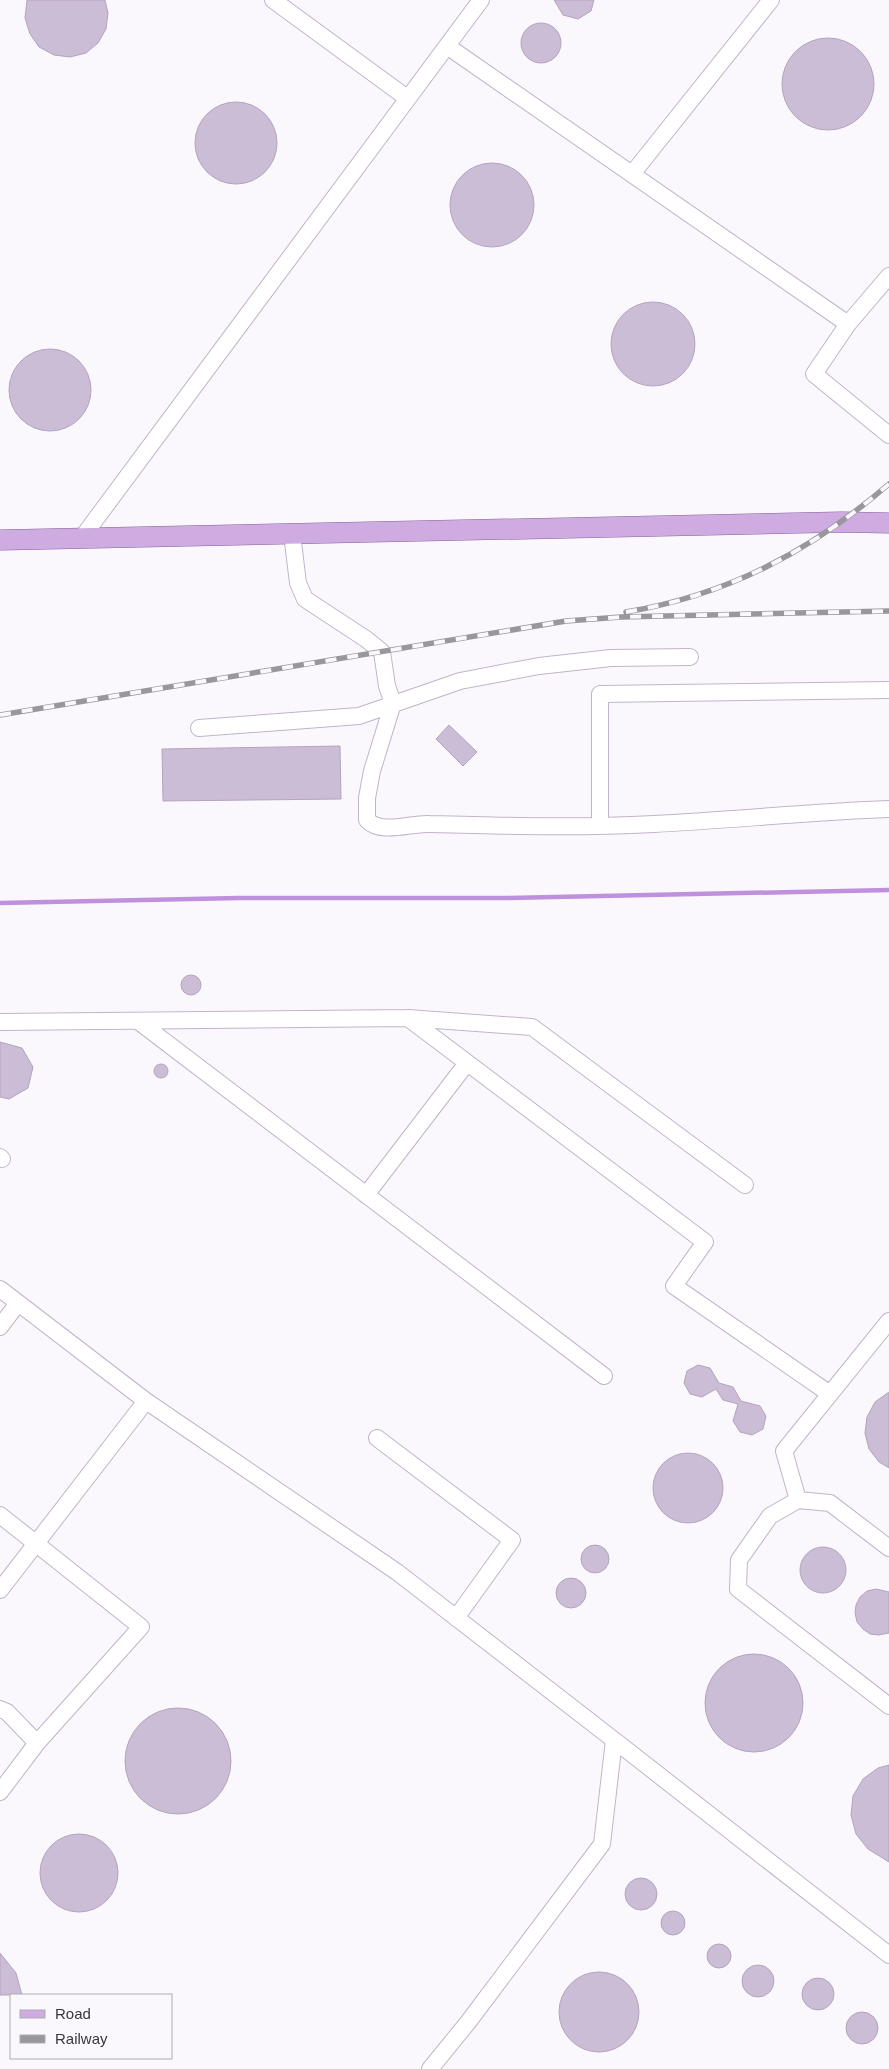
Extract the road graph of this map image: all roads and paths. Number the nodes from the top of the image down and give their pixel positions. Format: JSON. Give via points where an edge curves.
{"nodes":[{"id":1,"x":273,"y":0,"type":"edge"},
{"id":2,"x":482,"y":0,"type":"edge"},
{"id":3,"x":771,"y":0,"type":"edge"},
{"id":4,"x":447,"y":46,"type":"junction"},
{"id":5,"x":407,"y":98,"type":"junction"},
{"id":6,"x":632,"y":174,"type":"junction"},
{"id":7,"x":889,"y":276,"type":"edge"},
{"id":8,"x":848,"y":324,"type":"junction"},
{"id":9,"x":889,"y":434,"type":"edge"},
{"id":10,"x":889,"y":523,"type":"edge"},
{"id":11,"x":292,"y":534,"type":"junction"},
{"id":12,"x":81,"y":539,"type":"junction"},
{"id":13,"x":0,"y":540,"type":"edge"},
{"id":14,"x":690,"y":657,"type":"dead end"},
{"id":15,"x":889,"y":690,"type":"edge"},
{"id":16,"x":393,"y":703,"type":"junction"},
{"id":17,"x":199,"y":728,"type":"dead end"},
{"id":18,"x":889,"y":810,"type":"edge"},
{"id":19,"x":600,"y":825,"type":"junction"},
{"id":20,"x":408,"y":1018,"type":"junction"},
{"id":21,"x":138,"y":1021,"type":"junction"},
{"id":22,"x":0,"y":1022,"type":"edge"},
{"id":23,"x":467,"y":1063,"type":"junction"},
{"id":24,"x":745,"y":1185,"type":"dead end"},
{"id":25,"x":366,"y":1194,"type":"junction"},
{"id":26,"x":0,"y":1289,"type":"edge"},
{"id":27,"x":18,"y":1303,"type":"junction"},
{"id":28,"x":889,"y":1321,"type":"edge"},
{"id":29,"x":0,"y":1327,"type":"edge"},
{"id":30,"x":604,"y":1376,"type":"dead end"},
{"id":31,"x":830,"y":1394,"type":"junction"},
{"id":32,"x":146,"y":1401,"type":"junction"},
{"id":33,"x":377,"y":1438,"type":"dead end"},
{"id":34,"x":798,"y":1500,"type":"junction"},
{"id":35,"x":0,"y":1515,"type":"edge"},
{"id":36,"x":36,"y":1544,"type":"junction"},
{"id":37,"x":889,"y":1548,"type":"edge"},
{"id":38,"x":0,"y":1590,"type":"edge"},
{"id":39,"x":456,"y":1618,"type":"junction"},
{"id":40,"x":889,"y":1706,"type":"edge"},
{"id":41,"x":0,"y":1709,"type":"edge"},
{"id":42,"x":614,"y":1740,"type":"junction"},
{"id":43,"x":37,"y":1744,"type":"junction"},
{"id":44,"x":0,"y":1792,"type":"edge"},
{"id":45,"x":889,"y":1955,"type":"edge"},
{"id":46,"x":430,"y":2069,"type":"edge"}],
"edges":[{"from":1,"to":5,"type":"street"},
{"from":2,"to":4,"type":"street"},
{"from":3,"to":6,"type":"street"},
{"from":4,"to":5,"type":"street"},
{"from":4,"to":6,"type":"street"},
{"from":5,"to":12,"type":"street"},
{"from":6,"to":8,"type":"street"},
{"from":7,"to":8,"type":"street"},
{"from":8,"to":9,"type":"street","via":[[814,374]]},
{"from":10,"to":11,"type":"main road"},
{"from":11,"to":12,"type":"main road"},
{"from":11,"to":16,"type":"street","via":[[298,583],[305,599],[382,652]]},
{"from":12,"to":13,"type":"main road"},
{"from":14,"to":16,"type":"street","via":[[611,658],[539,666],[460,681]]},
{"from":15,"to":19,"type":"street","via":[[600,694]]},
{"from":16,"to":17,"type":"street","via":[[359,716]]},
{"from":16,"to":19,"type":"street","via":[[367,798],[367,820],[372,825]]},
{"from":18,"to":19,"type":"street"},
{"from":20,"to":21,"type":"street"},
{"from":20,"to":23,"type":"street"},
{"from":20,"to":24,"type":"street","via":[[532,1027]]},
{"from":21,"to":22,"type":"street"},
{"from":21,"to":25,"type":"street"},
{"from":23,"to":25,"type":"street"},
{"from":23,"to":31,"type":"street","via":[[705,1242],[674,1286]]},
{"from":25,"to":30,"type":"street"},
{"from":26,"to":27,"type":"street"},
{"from":27,"to":29,"type":"street"},
{"from":27,"to":32,"type":"street"},
{"from":28,"to":31,"type":"street"},
{"from":31,"to":34,"type":"street","via":[[784,1451]]},
{"from":32,"to":36,"type":"street"},
{"from":32,"to":39,"type":"street","via":[[389,1566]]},
{"from":33,"to":39,"type":"street","via":[[512,1540]]},
{"from":34,"to":37,"type":"street","via":[[830,1503]]},
{"from":34,"to":40,"type":"street","via":[[770,1516],[739,1560],[738,1589]]},
{"from":35,"to":36,"type":"street"},
{"from":36,"to":38,"type":"street"},
{"from":36,"to":43,"type":"street","via":[[141,1627]]},
{"from":39,"to":42,"type":"street"},
{"from":41,"to":43,"type":"street","via":[[7,1712]]},
{"from":42,"to":45,"type":"street"},
{"from":42,"to":46,"type":"street","via":[[602,1844]]},
{"from":43,"to":44,"type":"street"}]}
